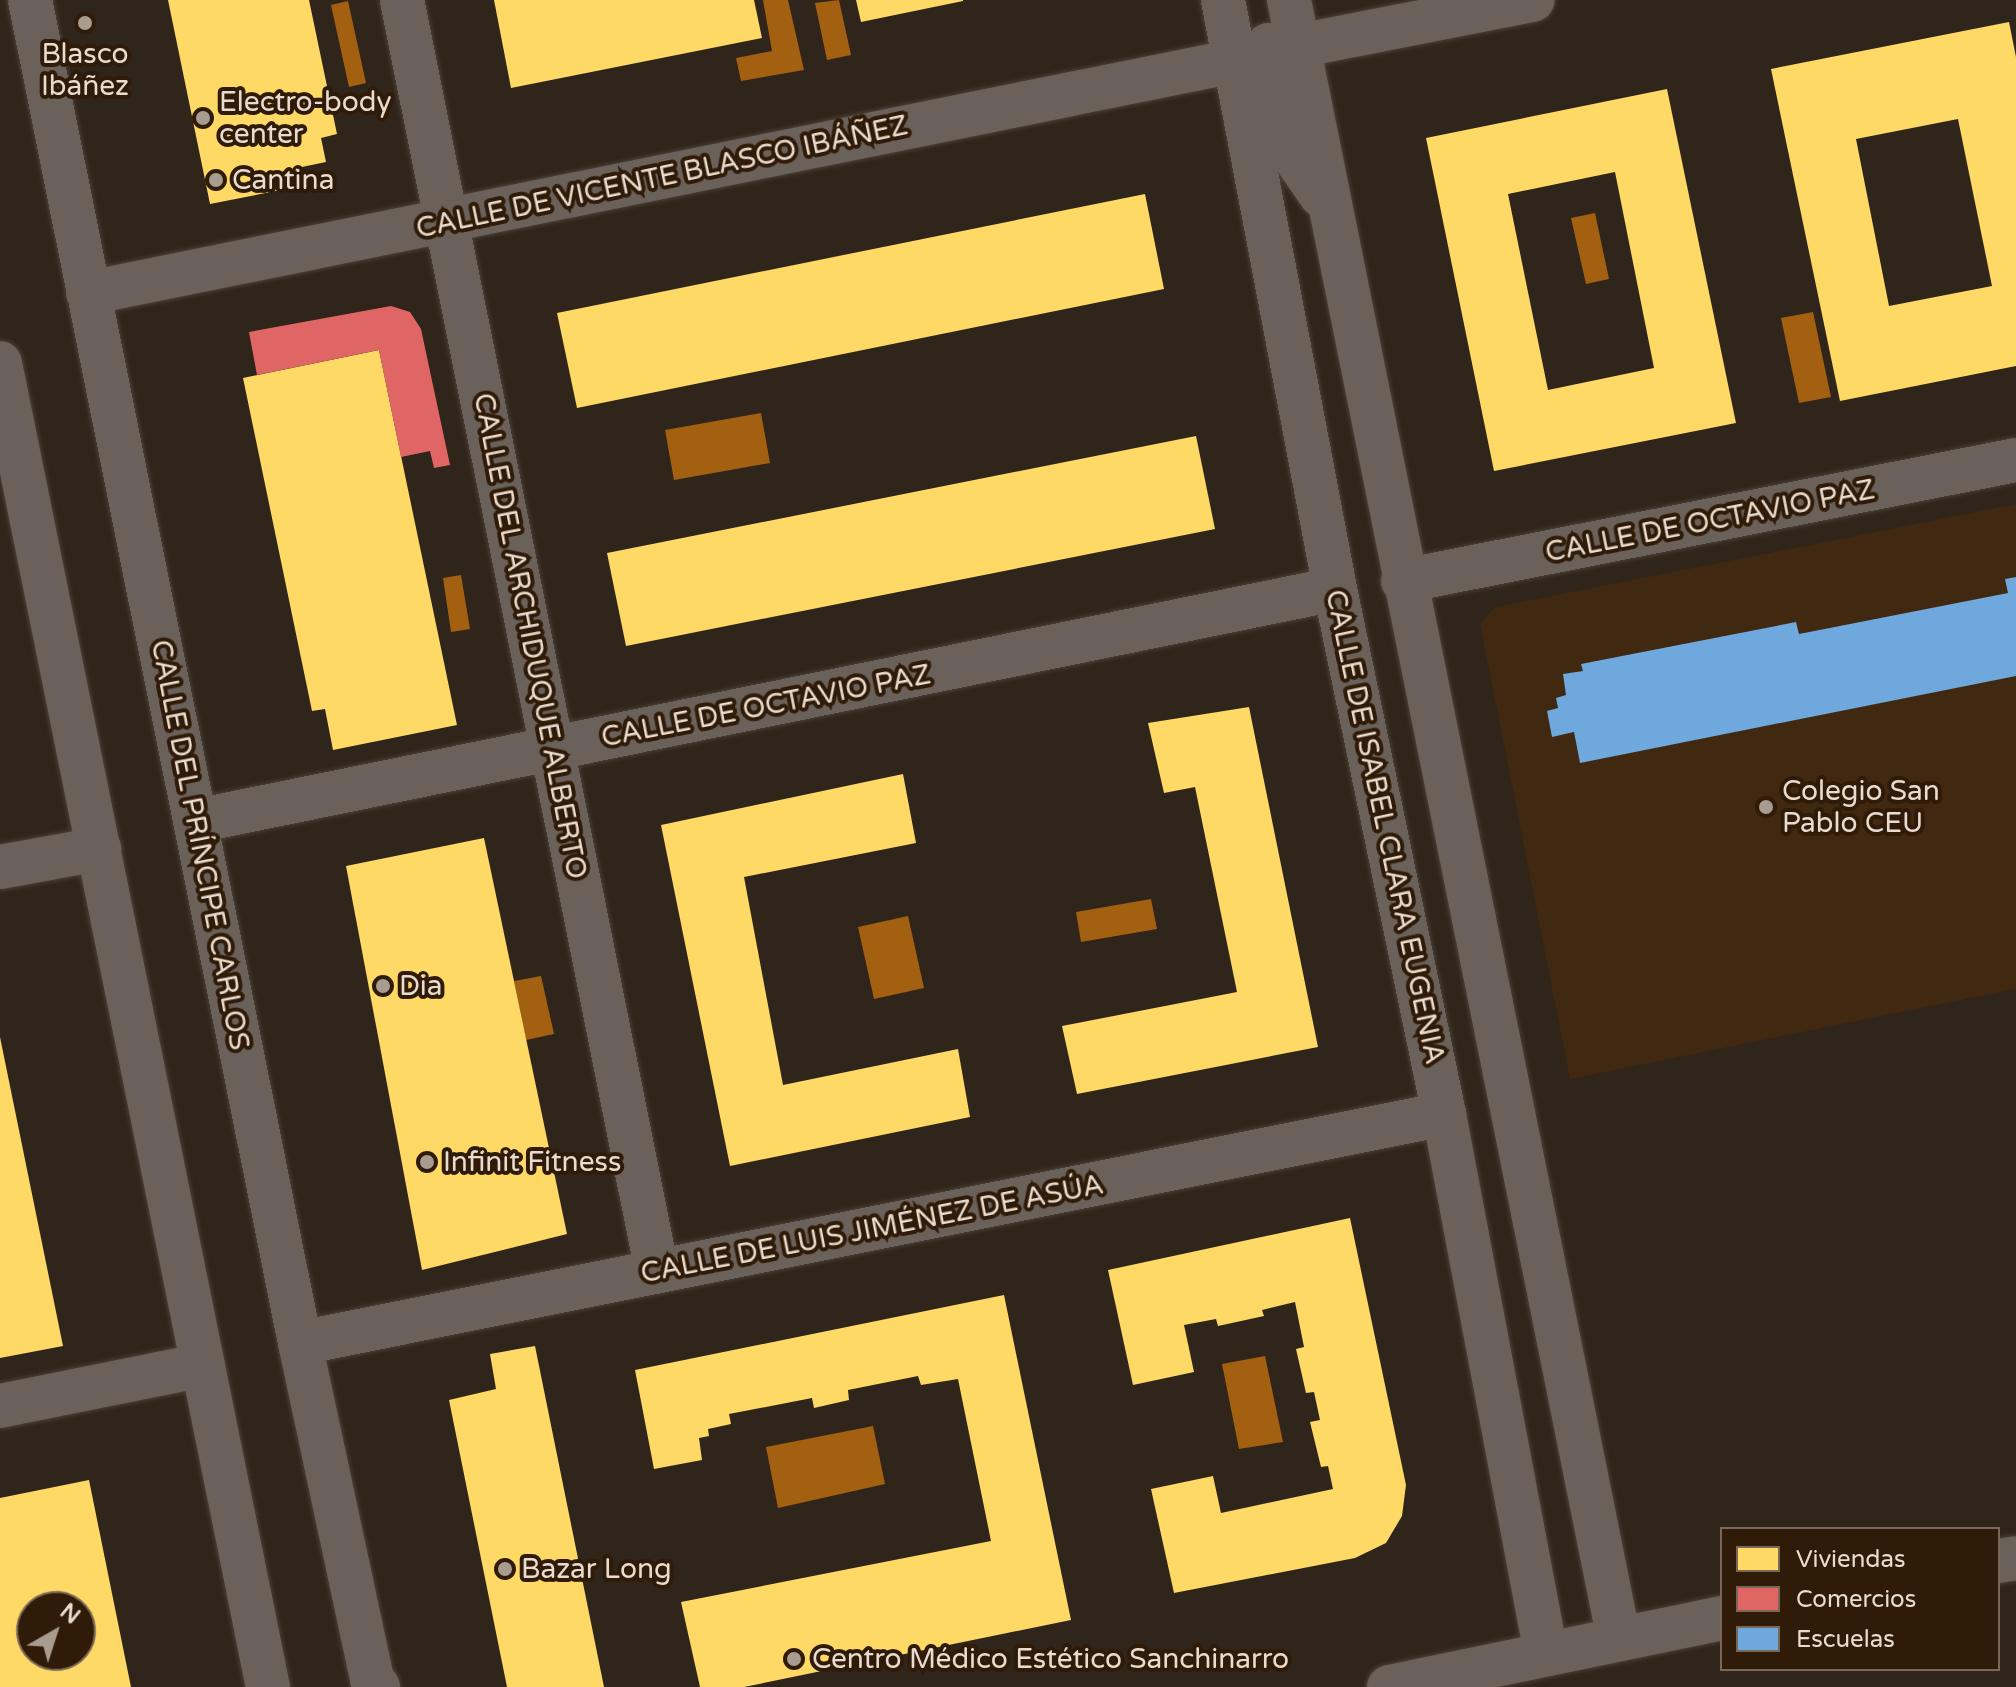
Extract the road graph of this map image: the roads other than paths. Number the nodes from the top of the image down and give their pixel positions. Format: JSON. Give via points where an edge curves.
{"nodes":[{"id":1,"x":30,"y":0,"type":"edge"},
{"id":2,"x":402,"y":0,"type":"edge"},
{"id":3,"x":1223,"y":0,"type":"edge"},
{"id":4,"x":1248,"y":0,"type":"edge"},
{"id":5,"x":1289,"y":0,"type":"edge"},
{"id":6,"x":1533,"y":0,"type":"edge"},
{"id":7,"x":1298,"y":46,"type":"junction"},
{"id":8,"x":1235,"y":59,"type":"junction"},
{"id":9,"x":1330,"y":206,"type":"junction"},
{"id":10,"x":446,"y":222,"type":"junction"},
{"id":11,"x":88,"y":293,"type":"junction"},
{"id":12,"x":0,"y":363,"type":"edge"},
{"id":13,"x":2016,"y":460,"type":"edge"},
{"id":14,"x":1403,"y":581,"type":"junction"},
{"id":15,"x":1335,"y":589,"type":"junction"},
{"id":16,"x":553,"y":749,"type":"junction"},
{"id":17,"x":196,"y":821,"type":"junction"},
{"id":18,"x":99,"y":849,"type":"junction"},
{"id":19,"x":0,"y":867,"type":"edge"},
{"id":20,"x":1444,"y":1114,"type":"junction"},
{"id":21,"x":657,"y":1272,"type":"junction"},
{"id":22,"x":300,"y":1343,"type":"junction"},
{"id":23,"x":203,"y":1365,"type":"junction"},
{"id":24,"x":0,"y":1406,"type":"edge"},
{"id":25,"x":1720,"y":1618,"type":"edge"},
{"id":26,"x":1619,"y":1639,"type":"junction"},
{"id":27,"x":1546,"y":1654,"type":"junction"},
{"id":28,"x":268,"y":1687,"type":"edge"},
{"id":29,"x":378,"y":1687,"type":"edge"},
{"id":30,"x":1389,"y":1687,"type":"edge"}],
"edges":[{"from":1,"to":11,"type":"street","name":"CALLE DEL PRÍNCIPE CARLOS"},
{"from":2,"to":10,"type":"street","name":"CALLE DEL ARCHIDUQUE ALBERTO"},
{"from":3,"to":8,"type":"street","name":"CALLE DE ISABEL CLARA EUGENIA"},
{"from":4,"to":7,"type":"street","via":[[1258,34],[1268,45]]},
{"from":5,"to":7,"type":"street"},
{"from":6,"to":7,"type":"street"},
{"from":7,"to":9,"type":"street"},
{"from":8,"to":9,"type":"street","via":[[1249,58],[1266,71],[1284,142]]},
{"from":8,"to":10,"type":"street","name":"CALLE DE VICENTE BLASCO IBÁÑEZ"},
{"from":8,"to":15,"type":"street","name":"CALLE DE ISABEL CLARA EUGENIA"},
{"from":9,"to":14,"type":"street"},
{"from":10,"to":11,"type":"street","name":"CALLE DE VICENTE BLASCO IBÁÑEZ"},
{"from":10,"to":16,"type":"street","name":"CALLE DEL ARCHIDUQUE ALBERTO"},
{"from":11,"to":17,"type":"street","name":"CALLE DEL PRÍNCIPE CARLOS"},
{"from":12,"to":18,"type":"street"},
{"from":13,"to":14,"type":"street","name":"CALLE DE OCTAVIO PAZ"},
{"from":14,"to":26,"type":"street"},
{"from":15,"to":16,"type":"street","name":"CALLE DE OCTAVIO PAZ"},
{"from":15,"to":20,"type":"street","name":"CALLE DE ISABEL CLARA EUGENIA"},
{"from":16,"to":17,"type":"street","name":"CALLE DE OCTAVIO PAZ"},
{"from":16,"to":21,"type":"street","name":"CALLE DEL ARCHIDUQUE ALBERTO"},
{"from":17,"to":22,"type":"street","name":"CALLE DEL PRÍNCIPE CARLOS"},
{"from":18,"to":19,"type":"street"},
{"from":18,"to":23,"type":"street"},
{"from":20,"to":21,"type":"street","name":"CALLE DE LUIS JIMÉNEZ DE ASÚA"},
{"from":20,"to":27,"type":"street","name":"CALLE DE ISABEL CLARA EUGENIA"},
{"from":21,"to":22,"type":"street","name":"CALLE DE LUIS JIMÉNEZ DE ASÚA"},
{"from":22,"to":29,"type":"street","name":"CALLE DEL PRÍNCIPE CARLOS","via":[[372,1679]]},
{"from":23,"to":24,"type":"street"},
{"from":23,"to":28,"type":"street"},
{"from":25,"to":26,"type":"street"},
{"from":26,"to":27,"type":"street"},
{"from":27,"to":30,"type":"street"}]}
